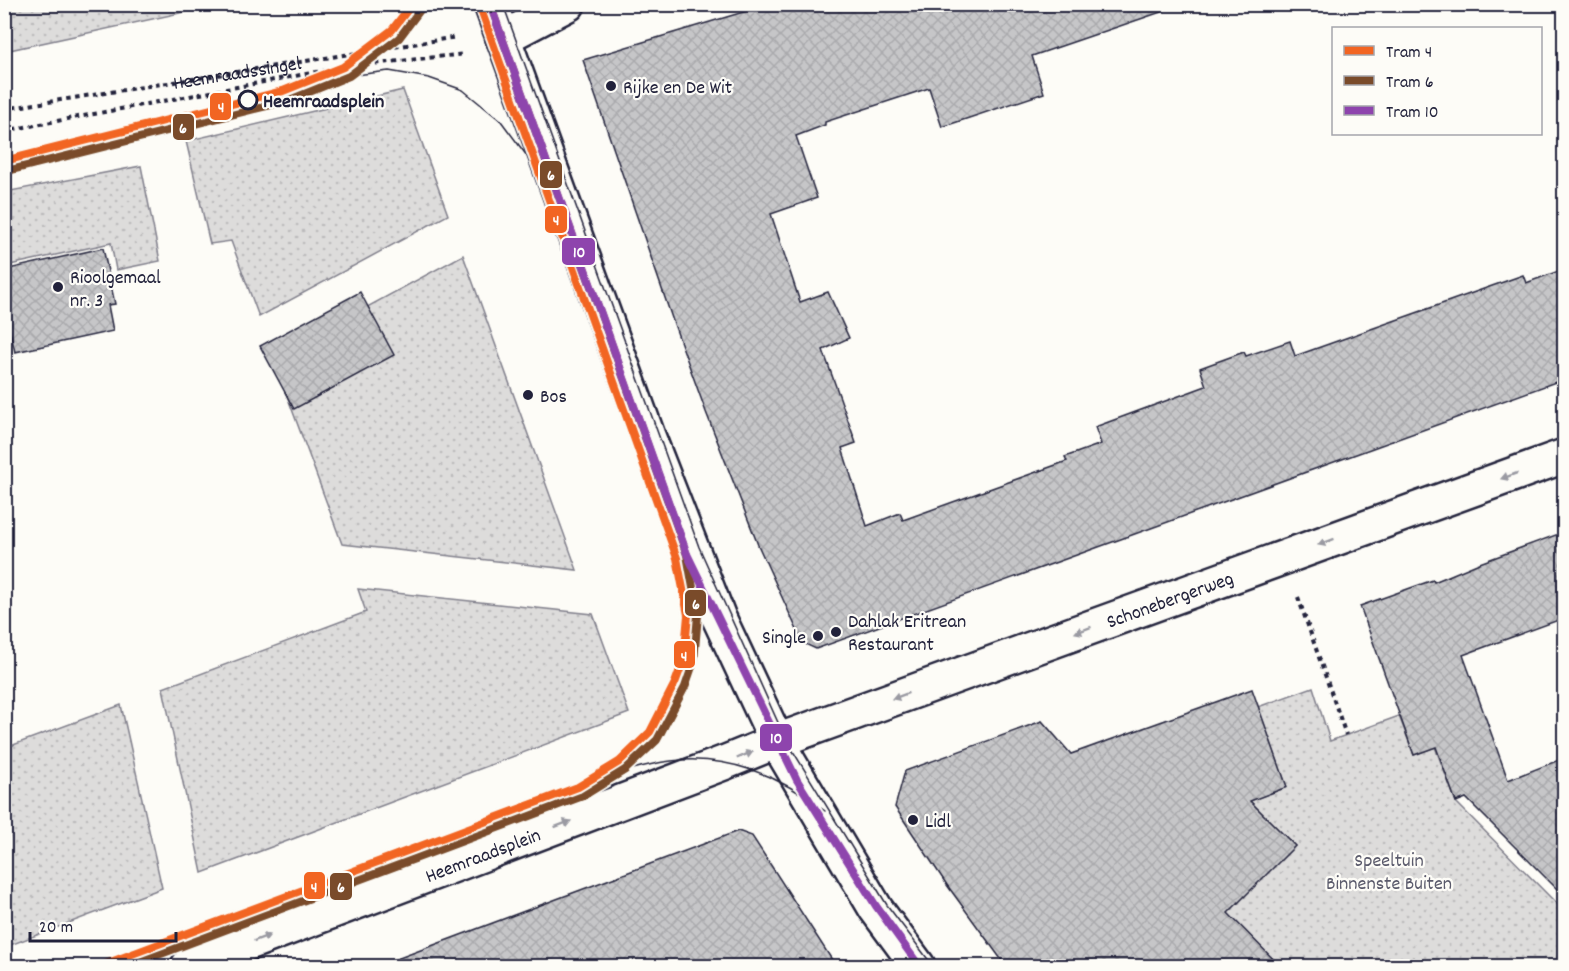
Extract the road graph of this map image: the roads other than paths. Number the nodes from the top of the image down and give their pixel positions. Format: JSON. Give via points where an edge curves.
{"nodes":[{"id":1,"x":491,"y":4,"type":"edge"},
{"id":2,"x":568,"y":4,"type":"edge"},
{"id":3,"x":503,"y":38,"type":"junction"},
{"id":4,"x":1564,"y":456,"type":"edge"},
{"id":5,"x":777,"y":741,"type":"junction"},
{"id":6,"x":188,"y":966,"type":"edge"},
{"id":7,"x":918,"y":966,"type":"edge"}],
"edges":[{"from":1,"to":3,"type":"street"},
{"from":2,"to":3,"type":"street"},
{"from":3,"to":5,"type":"street","via":[[719,618]]},
{"from":4,"to":5,"type":"street","name":"Schonebergerweg","one_way":true},
{"from":6,"to":5,"type":"street","name":"Heemraadsplein","one_way":true},
{"from":5,"to":7,"type":"street","via":[[876,909]]}]}
